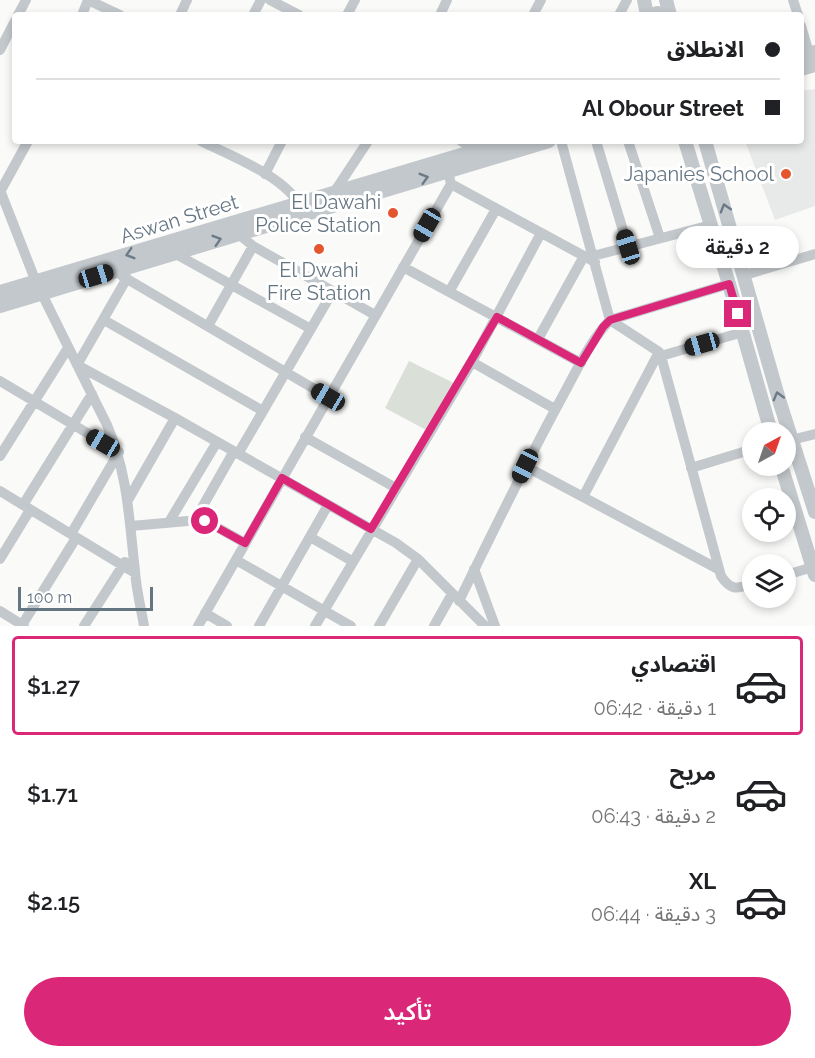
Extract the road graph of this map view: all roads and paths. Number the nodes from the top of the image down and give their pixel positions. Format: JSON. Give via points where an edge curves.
{"nodes":[{"id":1,"x":88,"y":0,"type":"edge"},
{"id":2,"x":270,"y":0,"type":"edge"},
{"id":3,"x":114,"y":12,"type":"edge"},
{"id":4,"x":293,"y":12,"type":"edge"},
{"id":5,"x":804,"y":36,"type":"edge"},
{"id":6,"x":3,"y":37,"type":"edge"},
{"id":7,"x":0,"y":50,"type":"edge"},
{"id":8,"x":810,"y":56,"type":"edge"},
{"id":9,"x":26,"y":144,"type":"edge"},
{"id":10,"x":207,"y":144,"type":"edge"},
{"id":11,"x":280,"y":144,"type":"edge"},
{"id":12,"x":366,"y":144,"type":"edge"},
{"id":13,"x":466,"y":144,"type":"edge"},
{"id":14,"x":497,"y":144,"type":"edge"},
{"id":15,"x":541,"y":144,"type":"edge"},
{"id":16,"x":562,"y":144,"type":"edge"},
{"id":17,"x":597,"y":144,"type":"edge"},
{"id":18,"x":629,"y":144,"type":"edge"},
{"id":19,"x":686,"y":144,"type":"edge"},
{"id":20,"x":706,"y":144,"type":"edge"},
{"id":21,"x":476,"y":150,"type":"junction"},
{"id":22,"x":265,"y":174,"type":"junction"},
{"id":23,"x":449,"y":178,"type":"junction"},
{"id":24,"x":0,"y":191,"type":"edge"},
{"id":25,"x":333,"y":194,"type":"junction"},
{"id":26,"x":302,"y":208,"type":"junction"},
{"id":27,"x":496,"y":209,"type":"junction"},
{"id":28,"x":711,"y":225,"type":"junction"},
{"id":29,"x":237,"y":228,"type":"junction"},
{"id":30,"x":542,"y":233,"type":"junction"},
{"id":31,"x":660,"y":238,"type":"junction"},
{"id":32,"x":253,"y":246,"type":"junction"},
{"id":33,"x":628,"y":247,"type":"junction"},
{"id":34,"x":174,"y":253,"type":"junction"},
{"id":35,"x":815,"y":255,"type":"edge"},
{"id":36,"x":590,"y":258,"type":"junction"},
{"id":37,"x":403,"y":267,"type":"junction"},
{"id":38,"x":114,"y":271,"type":"junction"},
{"id":39,"x":745,"y":275,"type":"junction"},
{"id":40,"x":127,"y":278,"type":"junction"},
{"id":41,"x":232,"y":284,"type":"junction"},
{"id":42,"x":729,"y":284,"type":"junction"},
{"id":43,"x":39,"y":287,"type":"junction"},
{"id":44,"x":333,"y":291,"type":"junction"},
{"id":45,"x":0,"y":292,"type":"edge"},
{"id":46,"x":449,"y":292,"type":"junction"},
{"id":47,"x":0,"y":306,"type":"edge"},
{"id":48,"x":754,"y":311,"type":"junction"},
{"id":49,"x":738,"y":314,"type":"junction"},
{"id":50,"x":375,"y":315,"type":"junction"},
{"id":51,"x":497,"y":317,"type":"junction"},
{"id":52,"x":104,"y":320,"type":"junction"},
{"id":53,"x":610,"y":320,"type":"junction"},
{"id":54,"x":208,"y":326,"type":"junction"},
{"id":55,"x":311,"y":329,"type":"junction"},
{"id":56,"x":743,"y":332,"type":"junction"},
{"id":57,"x":538,"y":339,"type":"junction"},
{"id":58,"x":68,"y":348,"type":"junction"},
{"id":59,"x":660,"y":354,"type":"junction"},
{"id":60,"x":472,"y":362,"type":"junction"},
{"id":61,"x":581,"y":363,"type":"junction"},
{"id":62,"x":77,"y":365,"type":"junction"},
{"id":63,"x":286,"y":372,"type":"junction"},
{"id":64,"x":0,"y":381,"type":"edge"},
{"id":65,"x":92,"y":394,"type":"junction"},
{"id":66,"x":328,"y":397,"type":"junction"},
{"id":67,"x":33,"y":401,"type":"junction"},
{"id":68,"x":555,"y":410,"type":"junction"},
{"id":69,"x":263,"y":411,"type":"junction"},
{"id":70,"x":175,"y":418,"type":"junction"},
{"id":71,"x":768,"y":422,"type":"edge"},
{"id":72,"x":786,"y":422,"type":"edge"},
{"id":73,"x":72,"y":425,"type":"junction"},
{"id":74,"x":815,"y":434,"type":"edge"},
{"id":75,"x":305,"y":437,"type":"junction"},
{"id":76,"x":796,"y":439,"type":"edge"},
{"id":77,"x":217,"y":442,"type":"junction"},
{"id":78,"x":119,"y":452,"type":"junction"},
{"id":79,"x":236,"y":452,"type":"junction"},
{"id":80,"x":742,"y":452,"type":"edge"},
{"id":81,"x":796,"y":455,"type":"edge"},
{"id":82,"x":0,"y":456,"type":"edge"},
{"id":83,"x":525,"y":466,"type":"junction"},
{"id":84,"x":691,"y":468,"type":"junction"},
{"id":85,"x":784,"y":476,"type":"edge"},
{"id":86,"x":282,"y":478,"type":"junction"},
{"id":87,"x":396,"y":488,"type":"junction"},
{"id":88,"x":0,"y":491,"type":"edge"},
{"id":89,"x":583,"y":497,"type":"junction"},
{"id":90,"x":128,"y":500,"type":"junction"},
{"id":91,"x":328,"y":506,"type":"junction"},
{"id":92,"x":27,"y":508,"type":"junction"},
{"id":93,"x":815,"y":512,"type":"edge"},
{"id":94,"x":195,"y":520,"type":"junction"},
{"id":95,"x":169,"y":522,"type":"junction"},
{"id":96,"x":131,"y":526,"type":"junction"},
{"id":97,"x":371,"y":529,"type":"junction"},
{"id":98,"x":74,"y":536,"type":"junction"},
{"id":99,"x":310,"y":537,"type":"junction"},
{"id":100,"x":245,"y":543,"type":"junction"},
{"id":101,"x":133,"y":549,"type":"junction"},
{"id":102,"x":0,"y":559,"type":"edge"},
{"id":103,"x":418,"y":559,"type":"junction"},
{"id":104,"x":236,"y":560,"type":"junction"},
{"id":105,"x":352,"y":561,"type":"junction"},
{"id":106,"x":122,"y":566,"type":"junction"},
{"id":107,"x":474,"y":569,"type":"junction"},
{"id":108,"x":718,"y":569,"type":"junction"},
{"id":109,"x":814,"y":571,"type":"edge"},
{"id":110,"x":135,"y":573,"type":"junction"},
{"id":111,"x":796,"y":574,"type":"edge"},
{"id":112,"x":281,"y":586,"type":"junction"},
{"id":113,"x":742,"y":587,"type":"edge"},
{"id":114,"x":455,"y":598,"type":"junction"},
{"id":115,"x":324,"y":610,"type":"junction"},
{"id":116,"x":0,"y":612,"type":"edge"},
{"id":117,"x":205,"y":613,"type":"junction"},
{"id":118,"x":23,"y":625,"type":"edge"},
{"id":119,"x":84,"y":626,"type":"edge"},
{"id":120,"x":144,"y":626,"type":"edge"},
{"id":121,"x":198,"y":626,"type":"edge"},
{"id":122,"x":227,"y":626,"type":"edge"},
{"id":123,"x":259,"y":626,"type":"edge"},
{"id":124,"x":315,"y":626,"type":"edge"},
{"id":125,"x":351,"y":626,"type":"edge"},
{"id":126,"x":379,"y":626,"type":"edge"},
{"id":127,"x":434,"y":626,"type":"edge"},
{"id":128,"x":485,"y":626,"type":"edge"},
{"id":129,"x":495,"y":626,"type":"edge"}],
"edges":[{"from":1,"to":3,"type":"street"},
{"from":2,"to":4,"type":"street"},
{"from":5,"to":8,"type":"street"},
{"from":6,"to":7,"type":"street"},
{"from":9,"to":24,"type":"street"},
{"from":10,"to":22,"type":"street"},
{"from":11,"to":22,"type":"street"},
{"from":12,"to":25,"type":"street"},
{"from":13,"to":21,"type":"street"},
{"from":14,"to":21,"type":"street","name":"Aswan Street"},
{"from":15,"to":23,"type":"street","name":"Aswan Street"},
{"from":16,"to":36,"type":"street"},
{"from":17,"to":33,"type":"street"},
{"from":18,"to":31,"type":"street"},
{"from":19,"to":28,"type":"street"},
{"from":39,"to":20,"type":"street","one_way":true},
{"from":21,"to":25,"type":"street","name":"Aswan Street"},
{"from":22,"to":26,"type":"street","via":[[290,192]]},
{"from":26,"to":23,"type":"street","name":"Aswan Street","one_way":true},
{"from":23,"to":27,"type":"street"},
{"from":23,"to":37,"type":"street"},
{"from":24,"to":43,"type":"street"},
{"from":25,"to":26,"type":"street","name":"Aswan Street"},
{"from":26,"to":29,"type":"street","name":"Aswan Street"},
{"from":27,"to":30,"type":"street"},
{"from":27,"to":46,"type":"street"},
{"from":28,"to":31,"type":"street"},
{"from":28,"to":42,"type":"street"},
{"from":29,"to":32,"type":"street"},
{"from":34,"to":29,"type":"street","name":"Aswan Street","one_way":true},
{"from":29,"to":43,"type":"street","name":"Aswan Street","one_way":true},
{"from":30,"to":36,"type":"street"},
{"from":30,"to":51,"type":"street"},
{"from":31,"to":33,"type":"street"},
{"from":32,"to":41,"type":"street"},
{"from":32,"to":44,"type":"street"},
{"from":33,"to":36,"type":"street"},
{"from":34,"to":38,"type":"street","name":"Aswan Street"},
{"from":34,"to":41,"type":"street"},
{"from":35,"to":39,"type":"street"},
{"from":36,"to":53,"type":"street"},
{"from":36,"to":57,"type":"street"},
{"from":37,"to":46,"type":"street"},
{"from":37,"to":50,"type":"street"},
{"from":38,"to":40,"type":"street"},
{"from":38,"to":43,"type":"street","name":"Aswan Street"},
{"from":39,"to":48,"type":"street"},
{"from":40,"to":52,"type":"street"},
{"from":40,"to":54,"type":"street"},
{"from":41,"to":54,"type":"street"},
{"from":41,"to":55,"type":"street"},
{"from":42,"to":49,"type":"street"},
{"from":42,"to":53,"type":"street"},
{"from":43,"to":45,"type":"street","name":"Aswan Street"},
{"from":43,"to":47,"type":"street","name":"Aswan Street"},
{"from":43,"to":58,"type":"street"},
{"from":44,"to":50,"type":"street"},
{"from":44,"to":55,"type":"street"},
{"from":46,"to":51,"type":"street"},
{"from":48,"to":49,"type":"street"},
{"from":72,"to":48,"type":"street","one_way":true},
{"from":49,"to":56,"type":"street"},
{"from":50,"to":66,"type":"street"},
{"from":51,"to":57,"type":"street"},
{"from":51,"to":60,"type":"street"},
{"from":52,"to":62,"type":"street"},
{"from":52,"to":69,"type":"street"},
{"from":53,"to":59,"type":"street"},
{"from":53,"to":61,"type":"street"},
{"from":54,"to":63,"type":"street"},
{"from":55,"to":63,"type":"street"},
{"from":56,"to":59,"type":"street"},
{"from":56,"to":71,"type":"street"},
{"from":57,"to":61,"type":"street"},
{"from":58,"to":62,"type":"street"},
{"from":58,"to":67,"type":"street"},
{"from":59,"to":84,"type":"street"},
{"from":59,"to":89,"type":"street"},
{"from":60,"to":68,"type":"street"},
{"from":60,"to":87,"type":"street"},
{"from":61,"to":68,"type":"street"},
{"from":62,"to":65,"type":"street"},
{"from":62,"to":70,"type":"street"},
{"from":63,"to":66,"type":"street"},
{"from":63,"to":69,"type":"street"},
{"from":64,"to":67,"type":"street"},
{"from":65,"to":73,"type":"street"},
{"from":65,"to":78,"type":"street"},
{"from":66,"to":75,"type":"street"},
{"from":67,"to":73,"type":"street"},
{"from":67,"to":82,"type":"street"},
{"from":68,"to":83,"type":"street"},
{"from":69,"to":79,"type":"street"},
{"from":70,"to":77,"type":"street"},
{"from":70,"to":90,"type":"street"},
{"from":73,"to":78,"type":"street"},
{"from":73,"to":92,"type":"street"},
{"from":74,"to":76,"type":"street"},
{"from":75,"to":86,"type":"street"},
{"from":75,"to":87,"type":"street"},
{"from":77,"to":79,"type":"street"},
{"from":77,"to":95,"type":"street"},
{"from":78,"to":90,"type":"street"},
{"from":78,"to":98,"type":"street"},
{"from":79,"to":86,"type":"street"},
{"from":79,"to":94,"type":"street"},
{"from":80,"to":84,"type":"street"},
{"from":81,"to":93,"type":"street"},
{"from":83,"to":89,"type":"street"},
{"from":83,"to":107,"type":"street"},
{"from":84,"to":108,"type":"street"},
{"from":85,"to":109,"type":"street"},
{"from":86,"to":91,"type":"street"},
{"from":86,"to":100,"type":"street"},
{"from":87,"to":97,"type":"street"},
{"from":88,"to":92,"type":"street"},
{"from":89,"to":108,"type":"street"},
{"from":90,"to":96,"type":"street"},
{"from":91,"to":97,"type":"street"},
{"from":91,"to":99,"type":"street"},
{"from":92,"to":98,"type":"street"},
{"from":92,"to":102,"type":"street"},
{"from":94,"to":95,"type":"street"},
{"from":94,"to":100,"type":"street","via":[[205,521]]},
{"from":95,"to":96,"type":"street"},
{"from":96,"to":101,"type":"street"},
{"from":97,"to":103,"type":"street"},
{"from":97,"to":105,"type":"street"},
{"from":98,"to":106,"type":"street"},
{"from":98,"to":118,"type":"street"},
{"from":99,"to":105,"type":"street"},
{"from":99,"to":112,"type":"street"},
{"from":100,"to":104,"type":"street"},
{"from":101,"to":106,"type":"street"},
{"from":101,"to":110,"type":"street"},
{"from":103,"to":114,"type":"street"},
{"from":103,"to":126,"type":"street"},
{"from":104,"to":112,"type":"street"},
{"from":104,"to":117,"type":"street"},
{"from":105,"to":115,"type":"street"},
{"from":106,"to":110,"type":"street"},
{"from":106,"to":119,"type":"street"},
{"from":107,"to":114,"type":"street"},
{"from":107,"to":129,"type":"street"},
{"from":108,"to":113,"type":"street","via":[[725,582],[737,589]]},
{"from":109,"to":111,"type":"street"},
{"from":110,"to":120,"type":"street"},
{"from":112,"to":115,"type":"street"},
{"from":112,"to":123,"type":"street"},
{"from":114,"to":127,"type":"street"},
{"from":114,"to":128,"type":"street"},
{"from":115,"to":124,"type":"street"},
{"from":115,"to":125,"type":"street"},
{"from":116,"to":118,"type":"street"},
{"from":117,"to":121,"type":"street"},
{"from":117,"to":122,"type":"street"}]}
